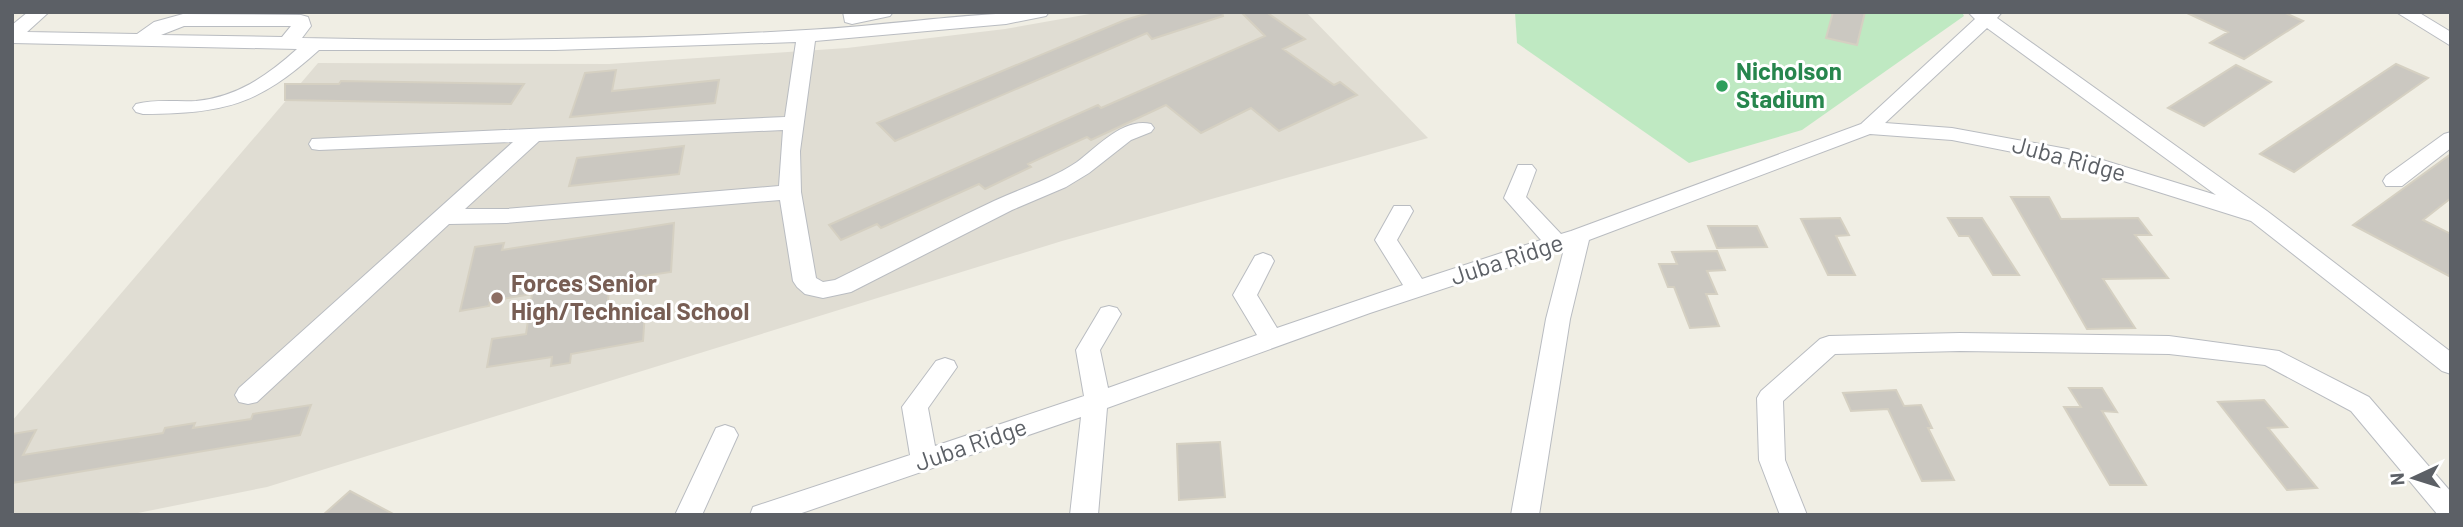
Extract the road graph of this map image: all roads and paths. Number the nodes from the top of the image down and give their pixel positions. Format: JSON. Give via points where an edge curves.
{"nodes":[{"id":1,"x":40,"y":12,"type":"edge"},
{"id":2,"x":852,"y":12,"type":"edge"},
{"id":3,"x":884,"y":12,"type":"edge"},
{"id":4,"x":1040,"y":12,"type":"edge"},
{"id":5,"x":2405,"y":12,"type":"edge"},
{"id":6,"x":1985,"y":14,"type":"edge"},
{"id":7,"x":12,"y":36,"type":"edge"},
{"id":8,"x":806,"y":36,"type":"junction"},
{"id":9,"x":142,"y":39,"type":"junction"},
{"id":10,"x":2451,"y":40,"type":"edge"},
{"id":11,"x":286,"y":44,"type":"junction"},
{"id":12,"x":314,"y":44,"type":"junction"},
{"id":13,"x":143,"y":108,"type":"dead end"},
{"id":14,"x":794,"y":123,"type":"junction"},
{"id":15,"x":1144,"y":128,"type":"dead end"},
{"id":16,"x":1868,"y":128,"type":"junction"},
{"id":17,"x":532,"y":136,"type":"junction"},
{"id":18,"x":2451,"y":138,"type":"edge"},
{"id":19,"x":319,"y":144,"type":"dead end"},
{"id":20,"x":1525,"y":170,"type":"dead end"},
{"id":21,"x":2393,"y":181,"type":"dead end"},
{"id":22,"x":790,"y":192,"type":"junction"},
{"id":23,"x":1402,"y":211,"type":"dead end"},
{"id":24,"x":2259,"y":216,"type":"junction"},
{"id":25,"x":441,"y":217,"type":"junction"},
{"id":26,"x":1568,"y":240,"type":"junction"},
{"id":27,"x":1263,"y":261,"type":"dead end"},
{"id":28,"x":1417,"y":289,"type":"junction"},
{"id":29,"x":1110,"y":314,"type":"dead end"},
{"id":30,"x":1271,"y":340,"type":"junction"},
{"id":31,"x":2451,"y":365,"type":"edge"},
{"id":32,"x":945,"y":367,"type":"dead end"},
{"id":33,"x":248,"y":395,"type":"dead end"},
{"id":34,"x":1097,"y":402,"type":"junction"},
{"id":35,"x":725,"y":435,"type":"dead end"},
{"id":36,"x":924,"y":461,"type":"junction"},
{"id":37,"x":816,"y":505,"type":"edge"},
{"id":38,"x":2451,"y":512,"type":"edge"},
{"id":39,"x":688,"y":515,"type":"edge"},
{"id":40,"x":763,"y":515,"type":"edge"},
{"id":41,"x":1084,"y":515,"type":"edge"},
{"id":42,"x":1525,"y":515,"type":"edge"},
{"id":43,"x":1794,"y":515,"type":"edge"}],
"edges":[{"from":1,"to":7,"type":"street"},
{"from":2,"to":3,"type":"street","via":[[852,18]]},
{"from":4,"to":8,"type":"street"},
{"from":5,"to":10,"type":"street"},
{"from":6,"to":16,"type":"street"},
{"from":6,"to":24,"type":"street"},
{"from":7,"to":9,"type":"street"},
{"from":8,"to":12,"type":"street","via":[[568,44]]},
{"from":8,"to":14,"type":"street"},
{"from":9,"to":11,"type":"street"},
{"from":9,"to":11,"type":"street","via":[[161,26],[183,20],[301,21],[302,26]]},
{"from":11,"to":12,"type":"street"},
{"from":12,"to":13,"type":"street","via":[[281,76],[225,104]]},
{"from":14,"to":17,"type":"street"},
{"from":14,"to":22,"type":"street"},
{"from":15,"to":22,"type":"street","via":[[1124,136],[1058,182],[831,290],[810,287],[804,281]]},
{"from":16,"to":24,"type":"street","name":"Juba Ridge","via":[[1952,134],[2044,151]]},
{"from":16,"to":26,"type":"street","name":"Juba Ridge"},
{"from":17,"to":19,"type":"street"},
{"from":17,"to":25,"type":"street"},
{"from":18,"to":21,"type":"street"},
{"from":20,"to":26,"type":"street","via":[[1515,198]]},
{"from":22,"to":25,"type":"street","via":[[547,214]]},
{"from":23,"to":28,"type":"street","via":[[1387,240]]},
{"from":24,"to":31,"type":"street"},
{"from":25,"to":33,"type":"street"},
{"from":26,"to":28,"type":"street","name":"Juba Ridge"},
{"from":26,"to":42,"type":"street"},
{"from":27,"to":30,"type":"street","via":[[1245,295]]},
{"from":28,"to":30,"type":"street","name":"Juba Ridge"},
{"from":29,"to":34,"type":"street","via":[[1088,350]]},
{"from":30,"to":34,"type":"street","name":"Juba Ridge"},
{"from":32,"to":36,"type":"street","via":[[915,407]]},
{"from":34,"to":36,"type":"street","name":"Juba Ridge"},
{"from":34,"to":41,"type":"street"},
{"from":35,"to":39,"type":"street"},
{"from":36,"to":37,"type":"street","name":"Juba Ridge"},
{"from":37,"to":40,"type":"street","name":"Juba Ridge"},
{"from":38,"to":43,"type":"street","via":[[2360,404],[2270,356],[2169,345],[1960,342],[1829,345],[1770,398],[1772,460]]}]}
